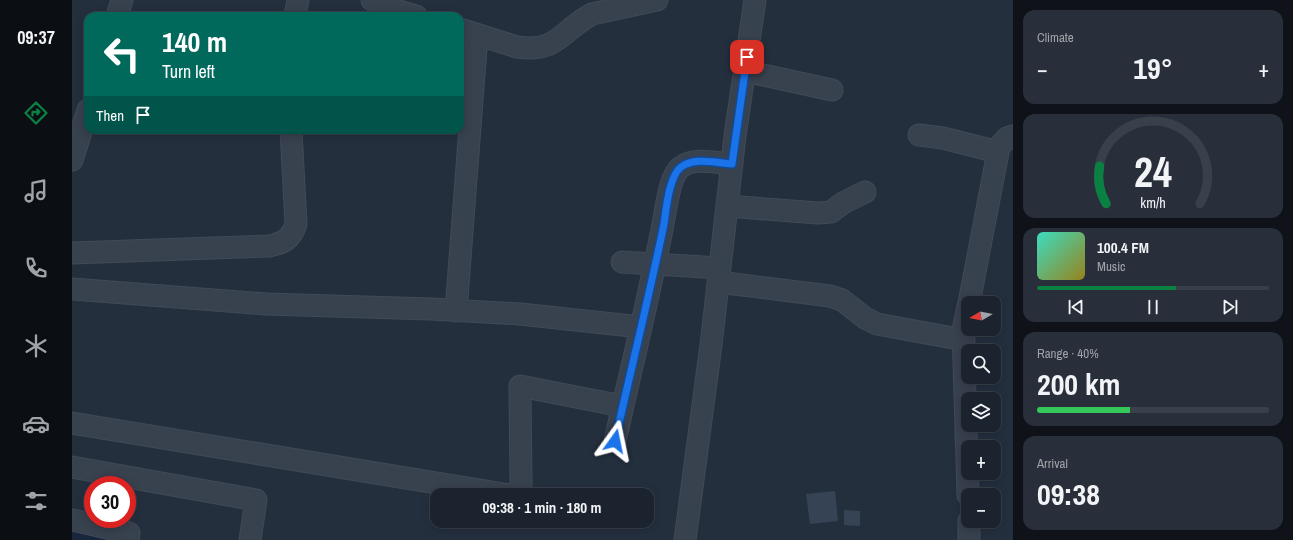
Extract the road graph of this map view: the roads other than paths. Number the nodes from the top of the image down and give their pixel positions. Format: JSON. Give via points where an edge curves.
{"nodes":[{"id":1,"x":122,"y":0,"type":"edge"},
{"id":2,"x":298,"y":0,"type":"edge"},
{"id":3,"x":372,"y":0,"type":"edge"},
{"id":4,"x":657,"y":0,"type":"edge"},
{"id":5,"x":755,"y":0,"type":"edge"},
{"id":6,"x":586,"y":9,"type":"edge"},
{"id":7,"x":118,"y":12,"type":"edge"},
{"id":8,"x":296,"y":12,"type":"edge"},
{"id":9,"x":402,"y":12,"type":"edge"},
{"id":10,"x":469,"y":32,"type":"edge"},
{"id":11,"x":745,"y":71,"type":"junction"},
{"id":12,"x":832,"y":90,"type":"dead end"},
{"id":13,"x":84,"y":122,"type":"edge"},
{"id":14,"x":291,"y":134,"type":"edge"},
{"id":15,"x":919,"y":135,"type":"dead end"},
{"id":16,"x":1013,"y":136,"type":"edge"},
{"id":17,"x":998,"y":152,"type":"junction"},
{"id":18,"x":72,"y":160,"type":"edge"},
{"id":19,"x":732,"y":164,"type":"junction"},
{"id":20,"x":865,"y":192,"type":"dead end"},
{"id":21,"x":727,"y":206,"type":"junction"},
{"id":22,"x":72,"y":253,"type":"edge"},
{"id":23,"x":622,"y":262,"type":"dead end"},
{"id":24,"x":655,"y":263,"type":"junction"},
{"id":25,"x":719,"y":275,"type":"junction"},
{"id":26,"x":72,"y":289,"type":"edge"},
{"id":27,"x":970,"y":296,"type":"edge"},
{"id":28,"x":456,"y":311,"type":"junction"},
{"id":29,"x":641,"y":327,"type":"junction"},
{"id":30,"x":964,"y":336,"type":"edge"},
{"id":31,"x":964,"y":340,"type":"junction"},
{"id":32,"x":622,"y":406,"type":"junction"},
{"id":33,"x":72,"y":423,"type":"edge"},
{"id":34,"x":615,"y":441,"type":"dead end"},
{"id":35,"x":72,"y":467,"type":"edge"},
{"id":36,"x":467,"y":488,"type":"edge"},
{"id":37,"x":521,"y":488,"type":"edge"},
{"id":38,"x":968,"y":488,"type":"edge"},
{"id":39,"x":72,"y":520,"type":"edge"},
{"id":40,"x":969,"y":528,"type":"edge"},
{"id":41,"x":128,"y":540,"type":"edge"},
{"id":42,"x":250,"y":540,"type":"edge"},
{"id":43,"x":686,"y":540,"type":"edge"},
{"id":44,"x":969,"y":540,"type":"edge"}],
"edges":[{"from":1,"to":7,"type":"street"},
{"from":2,"to":8,"type":"street"},
{"from":3,"to":9,"type":"street"},
{"from":4,"to":6,"type":"street","via":[[592,14]]},
{"from":5,"to":11,"type":"street"},
{"from":6,"to":10,"type":"street","via":[[556,42],[537,47],[517,47]]},
{"from":10,"to":28,"type":"street"},
{"from":11,"to":12,"type":"street"},
{"from":11,"to":19,"type":"street"},
{"from":13,"to":18,"type":"street"},
{"from":14,"to":22,"type":"street","via":[[296,224],[293,233],[286,240],[269,246]]},
{"from":15,"to":17,"type":"street","via":[[943,138]]},
{"from":16,"to":17,"type":"street","via":[[999,146]]},
{"from":17,"to":27,"type":"street"},
{"from":19,"to":21,"type":"street"},
{"from":19,"to":24,"type":"street","via":[[700,162],[680,168],[673,178]]},
{"from":20,"to":21,"type":"street","via":[[831,212]]},
{"from":21,"to":25,"type":"street"},
{"from":23,"to":24,"type":"street"},
{"from":24,"to":25,"type":"street"},
{"from":24,"to":29,"type":"street"},
{"from":25,"to":31,"type":"street","via":[[830,296],[842,300],[876,324]]},
{"from":25,"to":43,"type":"street"},
{"from":26,"to":28,"type":"street","via":[[266,304]]},
{"from":28,"to":29,"type":"street","via":[[520,314]]},
{"from":29,"to":32,"type":"street"},
{"from":30,"to":31,"type":"street"},
{"from":31,"to":38,"type":"street"},
{"from":32,"to":34,"type":"street"},
{"from":32,"to":37,"type":"street","via":[[520,386]]},
{"from":33,"to":36,"type":"street"},
{"from":35,"to":42,"type":"street","via":[[256,500]]},
{"from":39,"to":41,"type":"street","via":[[129,533]]},
{"from":40,"to":44,"type":"street"}]}
